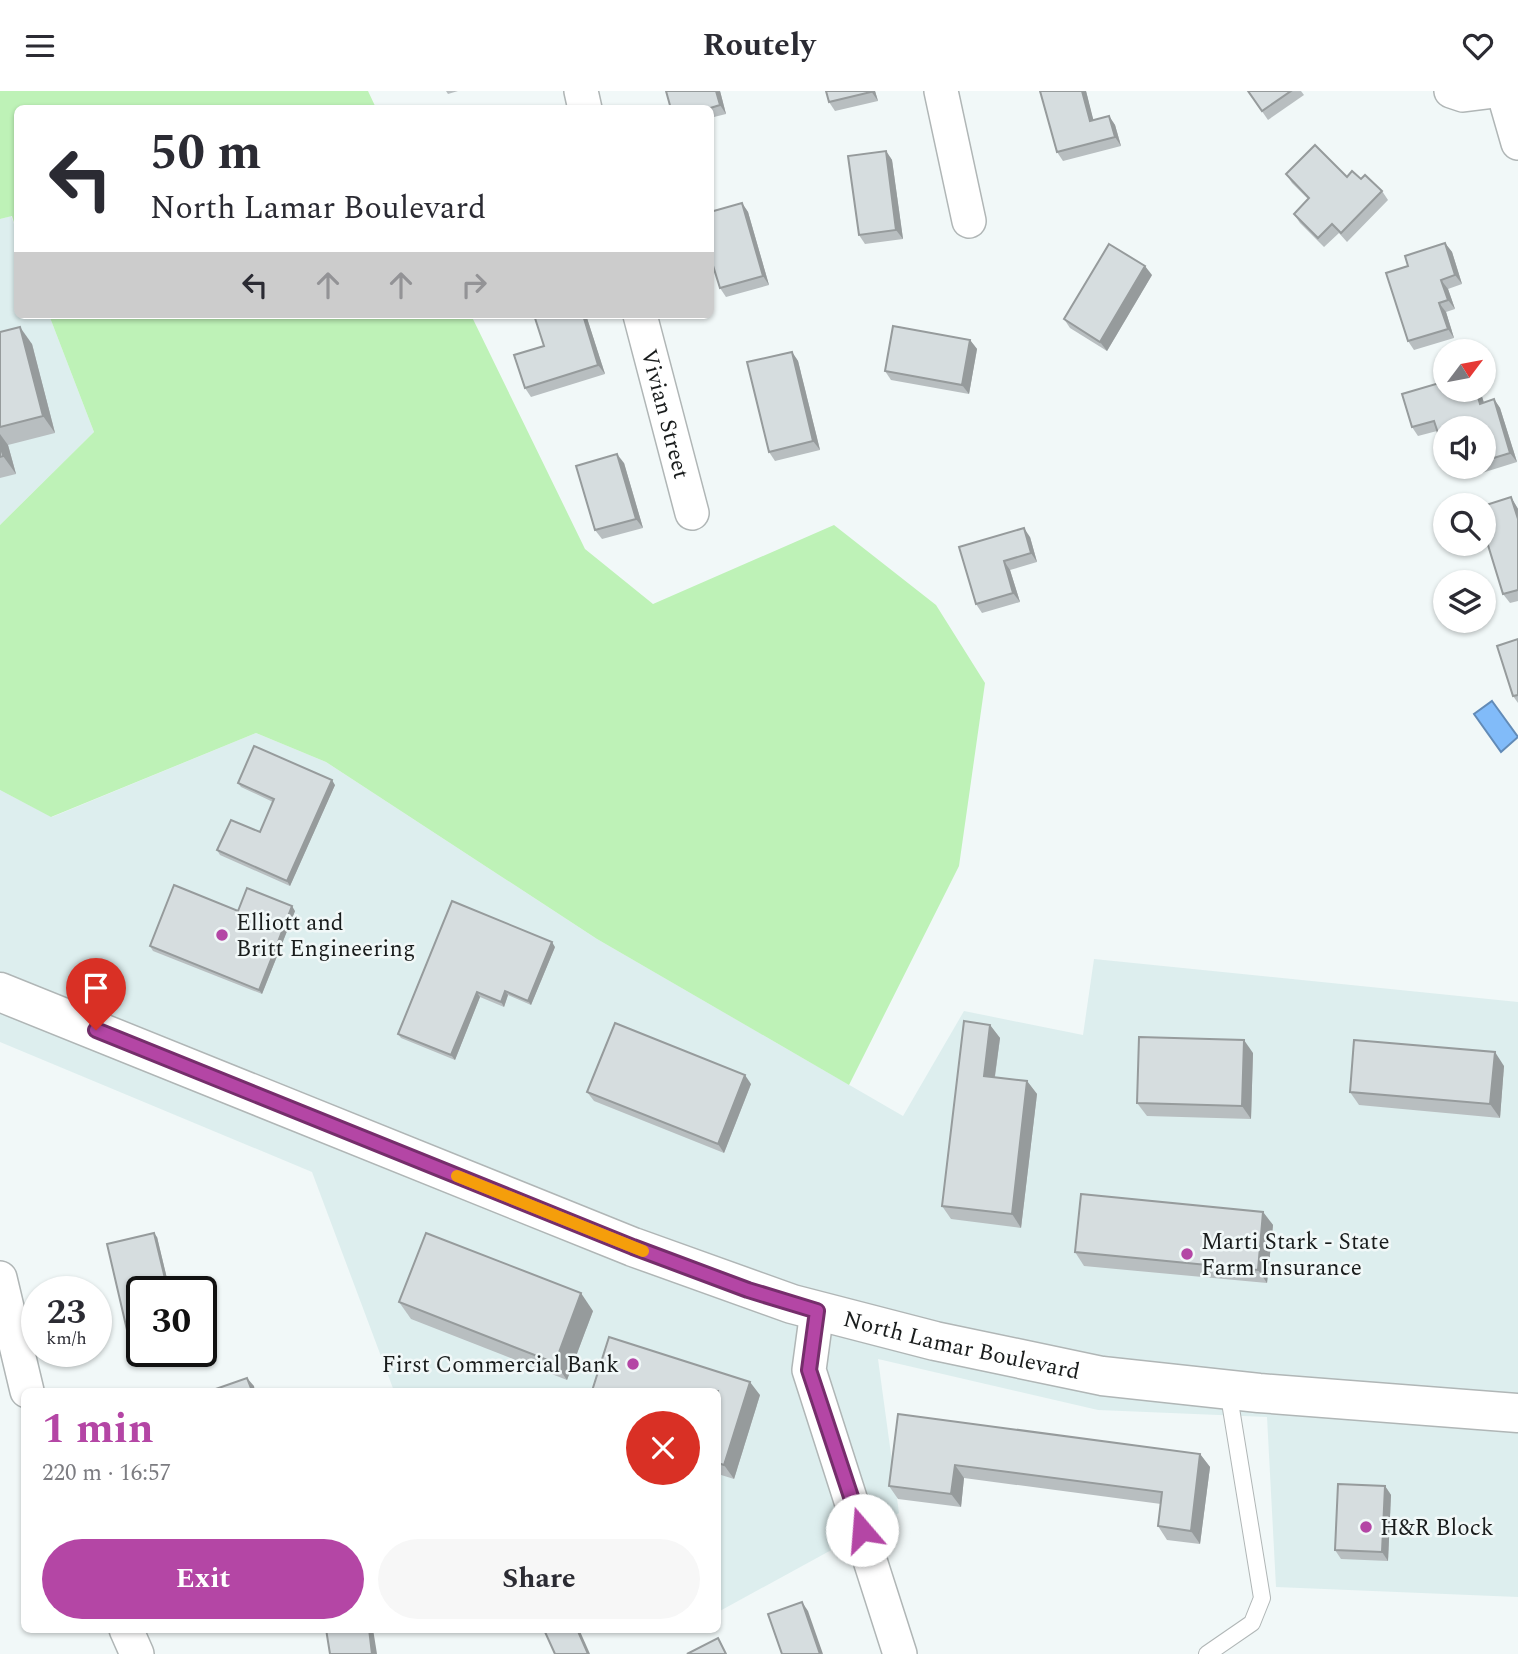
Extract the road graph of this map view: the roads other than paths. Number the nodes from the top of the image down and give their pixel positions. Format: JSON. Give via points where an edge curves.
{"nodes":[{"id":1,"x":941,"y":91,"type":"edge"},
{"id":2,"x":1451,"y":91,"type":"edge"},
{"id":3,"x":1495,"y":91,"type":"edge"},
{"id":4,"x":1503,"y":91,"type":"edge"},
{"id":5,"x":1518,"y":143,"type":"edge"},
{"id":6,"x":969,"y":221,"type":"dead end"},
{"id":7,"x":641,"y":319,"type":"edge"},
{"id":8,"x":692,"y":513,"type":"dead end"},
{"id":9,"x":0,"y":992,"type":"edge"},
{"id":10,"x":0,"y":1278,"type":"edge"},
{"id":11,"x":817,"y":1311,"type":"junction"},
{"id":12,"x":26,"y":1388,"type":"edge"},
{"id":13,"x":1228,"y":1389,"type":"junction"},
{"id":14,"x":1518,"y":1413,"type":"edge"},
{"id":15,"x":128,"y":1633,"type":"edge"},
{"id":16,"x":137,"y":1654,"type":"edge"},
{"id":17,"x":900,"y":1654,"type":"edge"},
{"id":18,"x":1207,"y":1654,"type":"edge"}],
"edges":[{"from":1,"to":6,"type":"street"},
{"from":2,"to":3,"type":"street","via":[[1463,95]]},
{"from":4,"to":5,"type":"street"},
{"from":7,"to":8,"type":"street","name":"Vivian Street"},
{"from":9,"to":11,"type":"street","name":"North Lamar Boulevard","via":[[633,1247]]},
{"from":10,"to":12,"type":"street"},
{"from":11,"to":13,"type":"street","name":"North Lamar Boulevard","via":[[1102,1376]]},
{"from":11,"to":17,"type":"street","via":[[809,1370]]},
{"from":13,"to":14,"type":"street","name":"North Lamar Boulevard"},
{"from":13,"to":18,"type":"lane","via":[[1262,1598],[1252,1623]]},
{"from":15,"to":16,"type":"street"}]}
